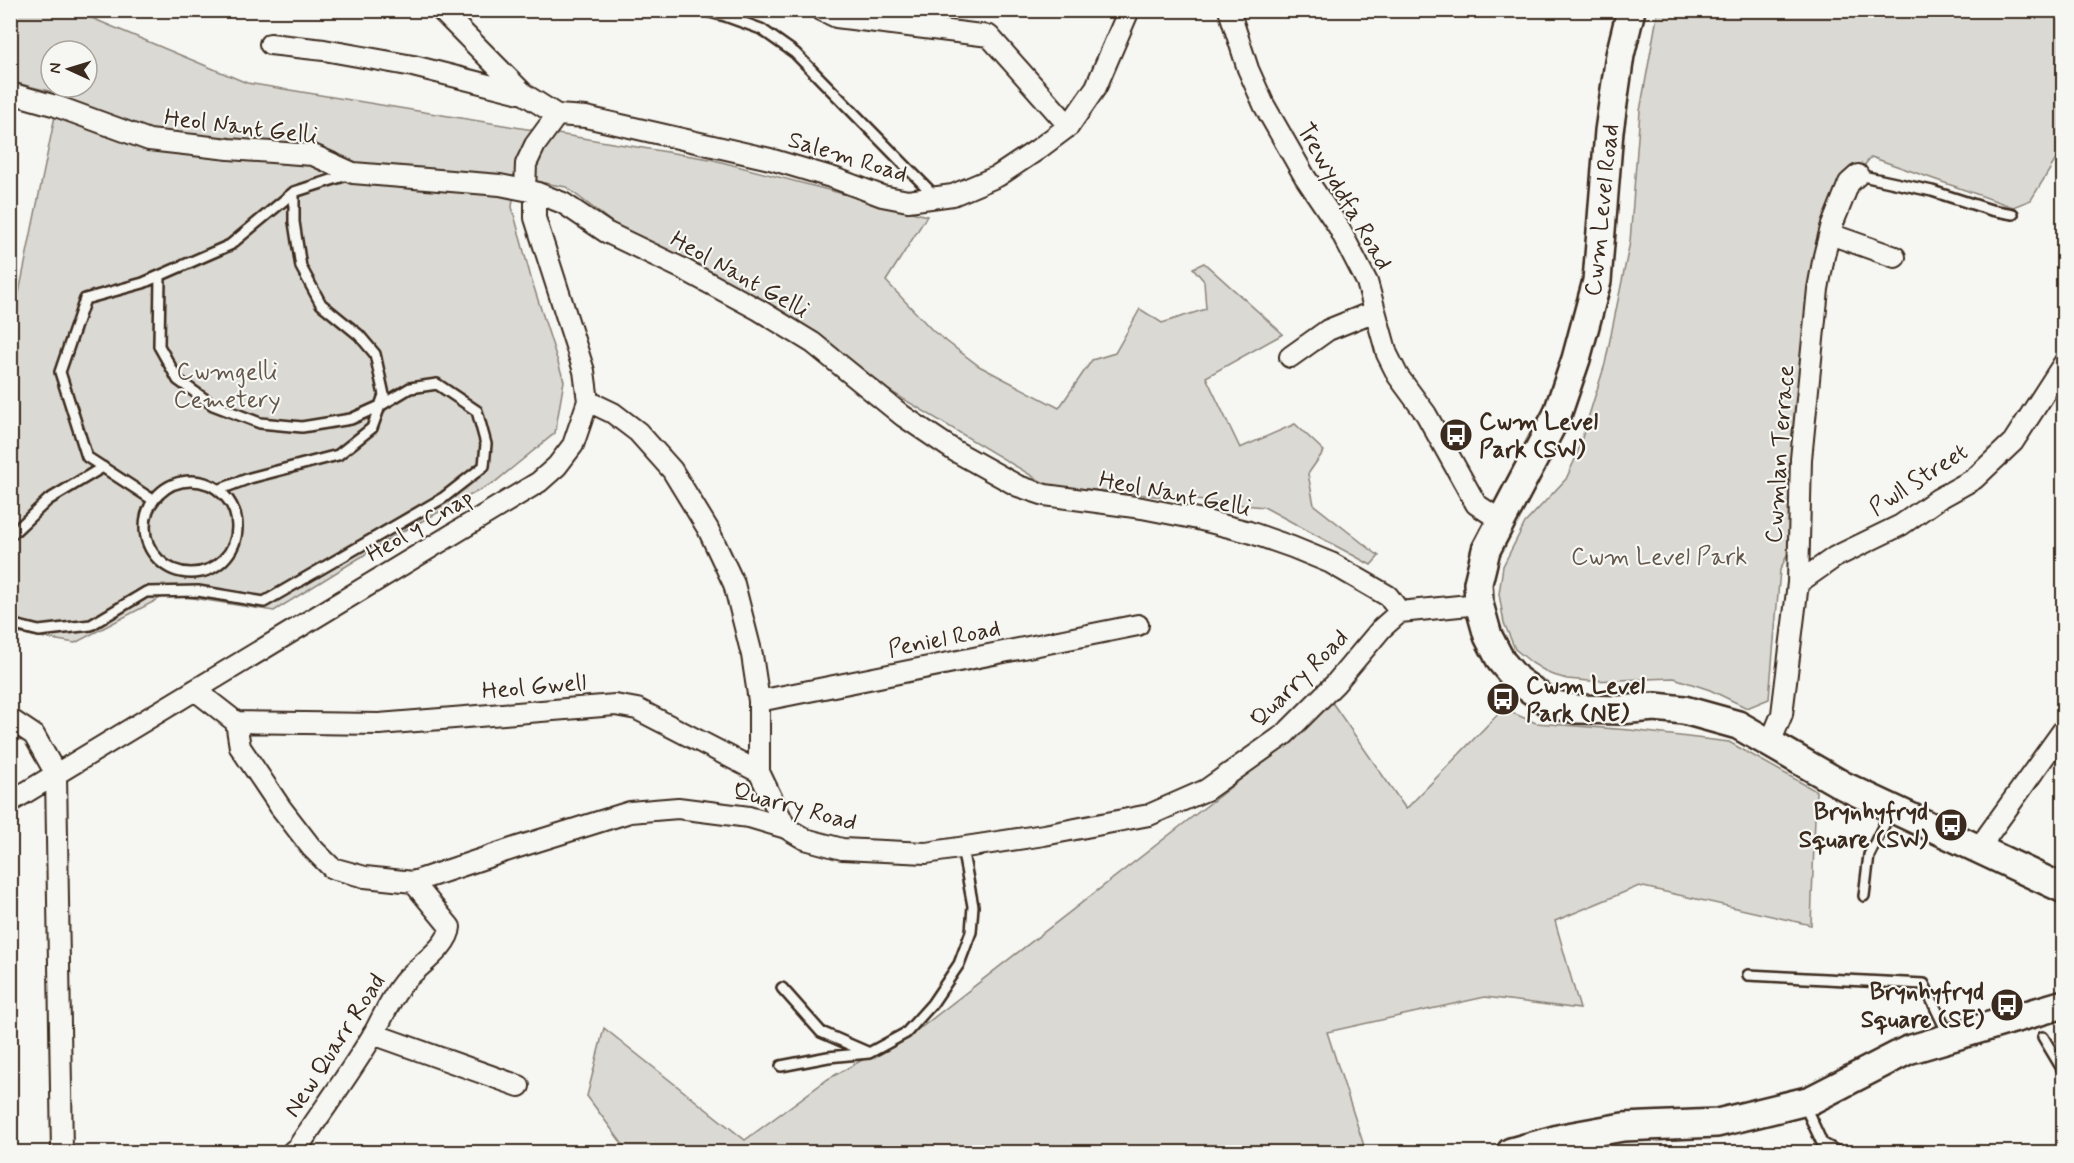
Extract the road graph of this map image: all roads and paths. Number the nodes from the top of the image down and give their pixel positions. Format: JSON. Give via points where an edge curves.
{"nodes":[{"id":1,"x":441,"y":10,"type":"edge"},
{"id":2,"x":702,"y":10,"type":"edge"},
{"id":3,"x":821,"y":10,"type":"edge"},
{"id":4,"x":1130,"y":10,"type":"edge"},
{"id":5,"x":1229,"y":10,"type":"edge"},
{"id":6,"x":1631,"y":10,"type":"edge"},
{"id":7,"x":270,"y":44,"type":"dead end"},
{"id":8,"x":10,"y":93,"type":"edge"},
{"id":9,"x":524,"y":93,"type":"junction"},
{"id":10,"x":560,"y":118,"type":"junction"},
{"id":11,"x":1069,"y":126,"type":"junction"},
{"id":12,"x":353,"y":173,"type":"junction"},
{"id":13,"x":1858,"y":175,"type":"joint"},
{"id":14,"x":530,"y":191,"type":"junction"},
{"id":15,"x":294,"y":192,"type":"junction"},
{"id":16,"x":937,"y":198,"type":"junction"},
{"id":17,"x":2013,"y":214,"type":"dead end"},
{"id":18,"x":1830,"y":234,"type":"junction"},
{"id":19,"x":1895,"y":257,"type":"dead end"},
{"id":20,"x":160,"y":276,"type":"junction"},
{"id":21,"x":1375,"y":310,"type":"junction"},
{"id":22,"x":1290,"y":357,"type":"dead end"},
{"id":23,"x":2064,"y":363,"type":"edge"},
{"id":24,"x":588,"y":401,"type":"junction"},
{"id":25,"x":380,"y":406,"type":"junction"},
{"id":26,"x":103,"y":467,"type":"junction"},
{"id":27,"x":218,"y":490,"type":"junction"},
{"id":28,"x":153,"y":500,"type":"junction"},
{"id":29,"x":1500,"y":520,"type":"junction"},
{"id":30,"x":10,"y":536,"type":"edge"},
{"id":31,"x":1798,"y":583,"type":"junction"},
{"id":32,"x":1479,"y":604,"type":"junction"},
{"id":33,"x":1400,"y":612,"type":"junction"},
{"id":34,"x":10,"y":624,"type":"edge"},
{"id":35,"x":1138,"y":625,"type":"dead end"},
{"id":36,"x":195,"y":690,"type":"junction"},
{"id":37,"x":759,"y":701,"type":"junction"},
{"id":38,"x":10,"y":719,"type":"edge"},
{"id":39,"x":236,"y":722,"type":"junction"},
{"id":40,"x":2064,"y":729,"type":"edge"},
{"id":41,"x":1770,"y":743,"type":"junction"},
{"id":42,"x":759,"y":772,"type":"junction"},
{"id":43,"x":56,"y":774,"type":"junction"},
{"id":44,"x":10,"y":802,"type":"edge"},
{"id":45,"x":1892,"y":809,"type":"junction"},
{"id":46,"x":786,"y":828,"type":"junction"},
{"id":47,"x":962,"y":848,"type":"junction"},
{"id":48,"x":1982,"y":850,"type":"junction"},
{"id":49,"x":413,"y":882,"type":"junction"},
{"id":50,"x":2064,"y":890,"type":"edge"},
{"id":51,"x":1864,"y":896,"type":"dead end"},
{"id":52,"x":1748,"y":975,"type":"dead end"},
{"id":53,"x":782,"y":988,"type":"dead end"},
{"id":54,"x":2064,"y":1004,"type":"edge"},
{"id":55,"x":373,"y":1034,"type":"junction"},
{"id":56,"x":2043,"y":1037,"type":"dead end"},
{"id":57,"x":1950,"y":1038,"type":"junction"},
{"id":58,"x":870,"y":1053,"type":"junction"},
{"id":59,"x":781,"y":1066,"type":"dead end"},
{"id":60,"x":2064,"y":1072,"type":"edge"},
{"id":61,"x":519,"y":1086,"type":"dead end"},
{"id":62,"x":1803,"y":1102,"type":"junction"},
{"id":63,"x":1563,"y":1145,"type":"edge"},
{"id":64,"x":62,"y":1152,"type":"edge"},
{"id":65,"x":292,"y":1152,"type":"edge"},
{"id":66,"x":1511,"y":1152,"type":"edge"},
{"id":67,"x":1838,"y":1152,"type":"edge"}],
"edges":[{"from":1,"to":9,"type":"street"},
{"from":2,"to":16,"type":"lane","via":[[761,29],[795,53]]},
{"from":3,"to":11,"type":"street","via":[[836,17],[989,36]]},
{"from":4,"to":11,"type":"street","name":"Salem Road","via":[[1096,87]]},
{"from":5,"to":21,"type":"street","name":"Trewyddfa Road","via":[[1264,105],[1338,226],[1367,282]]},
{"from":6,"to":29,"type":"street","name":"Cwm Level Road","via":[[1609,131],[1597,281],[1557,415]]},
{"from":7,"to":9,"type":"street","via":[[412,66]]},
{"from":8,"to":12,"type":"street","name":"Heol Nant Gelli","via":[[149,140],[313,155]]},
{"from":9,"to":10,"type":"street"},
{"from":10,"to":14,"type":"street","name":"Heol y Cnap","via":[[526,164]]},
{"from":10,"to":16,"type":"street","name":"Salem Road","via":[[770,159],[882,196],[908,201]]},
{"from":11,"to":16,"type":"street","name":"Salem Road","via":[[998,176]]},
{"from":12,"to":14,"type":"street","name":"Heol Nant Gelli"},
{"from":12,"to":15,"type":"lane"},
{"from":13,"to":17,"type":"lane"},
{"from":13,"to":18,"type":"street","name":"Cwmlan Terrace","via":[[1849,183]]},
{"from":14,"to":24,"type":"street","name":"Heol y Cnap","via":[[584,370]]},
{"from":14,"to":33,"type":"street","name":"Heol Nant Gelli","via":[[563,203],[606,232],[759,310],[813,343],[912,422],[1018,486],[1045,495],[1142,508],[1249,532],[1331,563],[1388,596]]},
{"from":15,"to":20,"type":"lane","via":[[230,245]]},
{"from":15,"to":25,"type":"lane","via":[[301,267],[321,304],[359,335],[375,354],[384,395]]},
{"from":18,"to":19,"type":"street"},
{"from":18,"to":31,"type":"street","name":"Cwmlan Terrace","via":[[1818,289],[1801,459]]},
{"from":20,"to":25,"type":"lane","via":[[159,346],[178,380],[213,405],[260,423],[302,427],[351,419]]},
{"from":20,"to":26,"type":"lane","via":[[85,299],[60,372],[87,457]]},
{"from":21,"to":22,"type":"street","via":[[1328,330]]},
{"from":21,"to":29,"type":"street","name":"Trewyddfa Road","via":[[1387,354],[1398,376],[1426,414],[1476,504]]},
{"from":23,"to":31,"type":"street","name":"Pwll Street","via":[[2013,442],[1974,479],[1901,525],[1835,557]]},
{"from":24,"to":36,"type":"street","name":"Heol y Cnap","via":[[573,445],[539,482]]},
{"from":24,"to":37,"type":"street","via":[[638,432],[672,470],[708,529],[734,584],[753,655]]},
{"from":25,"to":27,"type":"lane","via":[[372,428],[338,455],[250,477]]},
{"from":25,"to":34,"type":"lane","via":[[410,388],[437,384],[477,411],[486,444],[484,465],[443,498],[264,602],[198,591],[146,592],[91,625],[39,631]]},
{"from":26,"to":28,"type":"lane"},
{"from":26,"to":30,"type":"lane","via":[[48,501]]},
{"from":27,"to":28,"type":"lane","via":[[205,483],[176,483]]},
{"from":27,"to":28,"type":"lane","via":[[235,515],[234,545],[225,559],[198,573],[182,573],[156,558],[144,529]]},
{"from":29,"to":32,"type":"street","name":"Cwm Level Road","via":[[1486,550],[1478,583]]},
{"from":31,"to":41,"type":"street","name":"Cwmlan Terrace","via":[[1782,714]]},
{"from":32,"to":33,"type":"street"},
{"from":32,"to":41,"type":"street","name":"Cwm Level Road","via":[[1488,636],[1501,661],[1517,680],[1551,704],[1576,709],[1684,710],[1738,724]]},
{"from":33,"to":47,"type":"street","name":"Quarry Road","via":[[1284,734],[1206,790],[1149,815]]},
{"from":35,"to":37,"type":"street","name":"Peniel Road"},
{"from":36,"to":39,"type":"street"},
{"from":36,"to":43,"type":"street","name":"Heol y Cnap"},
{"from":37,"to":42,"type":"street"},
{"from":38,"to":43,"type":"street","via":[[34,735]]},
{"from":39,"to":42,"type":"street","name":"Heol Gwell","via":[[380,724],[615,705],[637,709]]},
{"from":39,"to":49,"type":"street","name":"Quarry Road","via":[[240,747],[310,847],[332,868],[365,877]]},
{"from":40,"to":48,"type":"street","via":[[1988,835]]},
{"from":41,"to":45,"type":"street","name":"Cwm Level Road"},
{"from":42,"to":46,"type":"street"},
{"from":43,"to":44,"type":"street","name":"Heol y Cnap"},
{"from":43,"to":64,"type":"street"},
{"from":45,"to":48,"type":"street","name":"Cwm Level Road"},
{"from":45,"to":51,"type":"lane","via":[[1869,855]]},
{"from":46,"to":47,"type":"street","name":"Quarry Road","via":[[805,839],[842,849],[926,854]]},
{"from":46,"to":49,"type":"street","name":"Quarry Road","via":[[703,810],[630,812]]},
{"from":47,"to":58,"type":"lane","via":[[973,906],[971,932],[959,964],[906,1034]]},
{"from":48,"to":50,"type":"street","name":"Cwm Level Road"},
{"from":49,"to":55,"type":"street","name":"New Quarr Road","via":[[450,927],[450,934],[404,981]]},
{"from":52,"to":57,"type":"lane","via":[[1924,984]]},
{"from":53,"to":58,"type":"lane","via":[[821,1032]]},
{"from":54,"to":57,"type":"street"},
{"from":55,"to":61,"type":"street"},
{"from":55,"to":65,"type":"street","name":"New Quarr Road"},
{"from":56,"to":60,"type":"lane"},
{"from":57,"to":62,"type":"street","via":[[1908,1050]]},
{"from":58,"to":59,"type":"lane"},
{"from":62,"to":63,"type":"street","via":[[1717,1123],[1623,1127]]},
{"from":62,"to":67,"type":"lane","via":[[1822,1143]]},
{"from":63,"to":66,"type":"street"}]}
